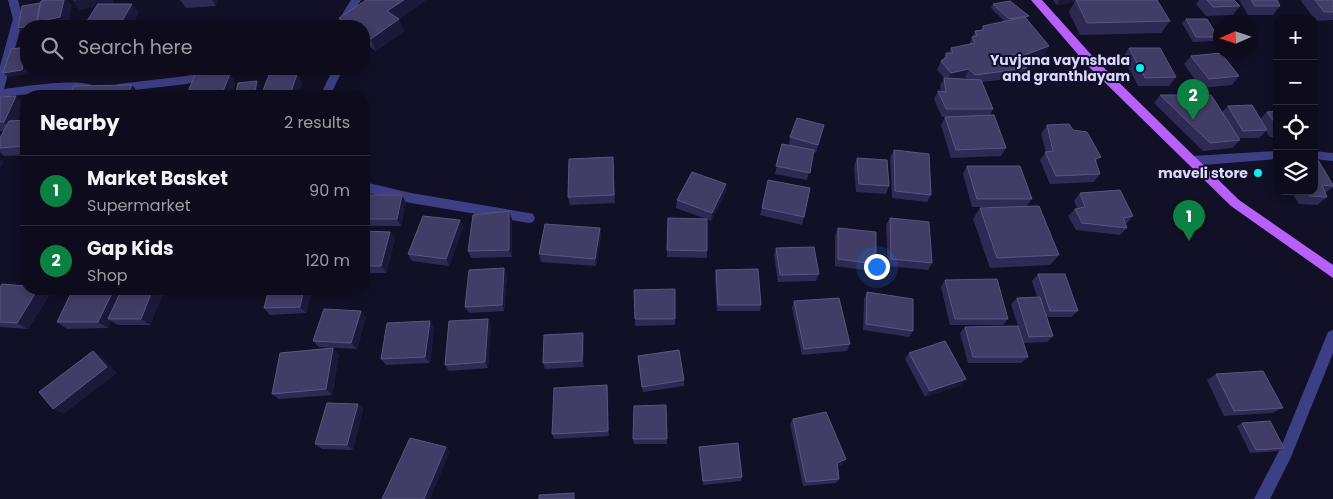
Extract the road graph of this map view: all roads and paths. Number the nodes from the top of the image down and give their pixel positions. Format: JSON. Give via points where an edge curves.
{"nodes":[{"id":1,"x":12,"y":0,"type":"edge"},
{"id":2,"x":356,"y":0,"type":"edge"},
{"id":3,"x":1036,"y":0,"type":"edge"},
{"id":4,"x":344,"y":20,"type":"edge"},
{"id":5,"x":206,"y":75,"type":"edge"},
{"id":6,"x":335,"y":75,"type":"edge"},
{"id":7,"x":0,"y":86,"type":"edge"},
{"id":8,"x":34,"y":90,"type":"edge"},
{"id":9,"x":328,"y":90,"type":"edge"},
{"id":10,"x":20,"y":92,"type":"edge"},
{"id":11,"x":0,"y":94,"type":"edge"},
{"id":12,"x":1273,"y":155,"type":"edge"},
{"id":13,"x":1318,"y":155,"type":"edge"},
{"id":14,"x":1333,"y":157,"type":"edge"},
{"id":15,"x":1191,"y":161,"type":"junction"},
{"id":16,"x":370,"y":188,"type":"edge"},
{"id":17,"x":529,"y":218,"type":"dead end"},
{"id":18,"x":1333,"y":272,"type":"edge"},
{"id":19,"x":1333,"y":336,"type":"edge"},
{"id":20,"x":1262,"y":499,"type":"edge"}],
"edges":[{"from":1,"to":7,"type":"street","via":[[18,19]]},
{"from":2,"to":4,"type":"street"},
{"from":3,"to":15,"type":"main road","via":[[1092,63]]},
{"from":5,"to":8,"type":"street","via":[[113,88]]},
{"from":6,"to":9,"type":"street"},
{"from":10,"to":11,"type":"street"},
{"from":12,"to":15,"type":"street"},
{"from":13,"to":14,"type":"street"},
{"from":15,"to":18,"type":"main road","via":[[1234,203]]},
{"from":16,"to":17,"type":"street"},
{"from":19,"to":20,"type":"street","via":[[1286,452]]}]}
